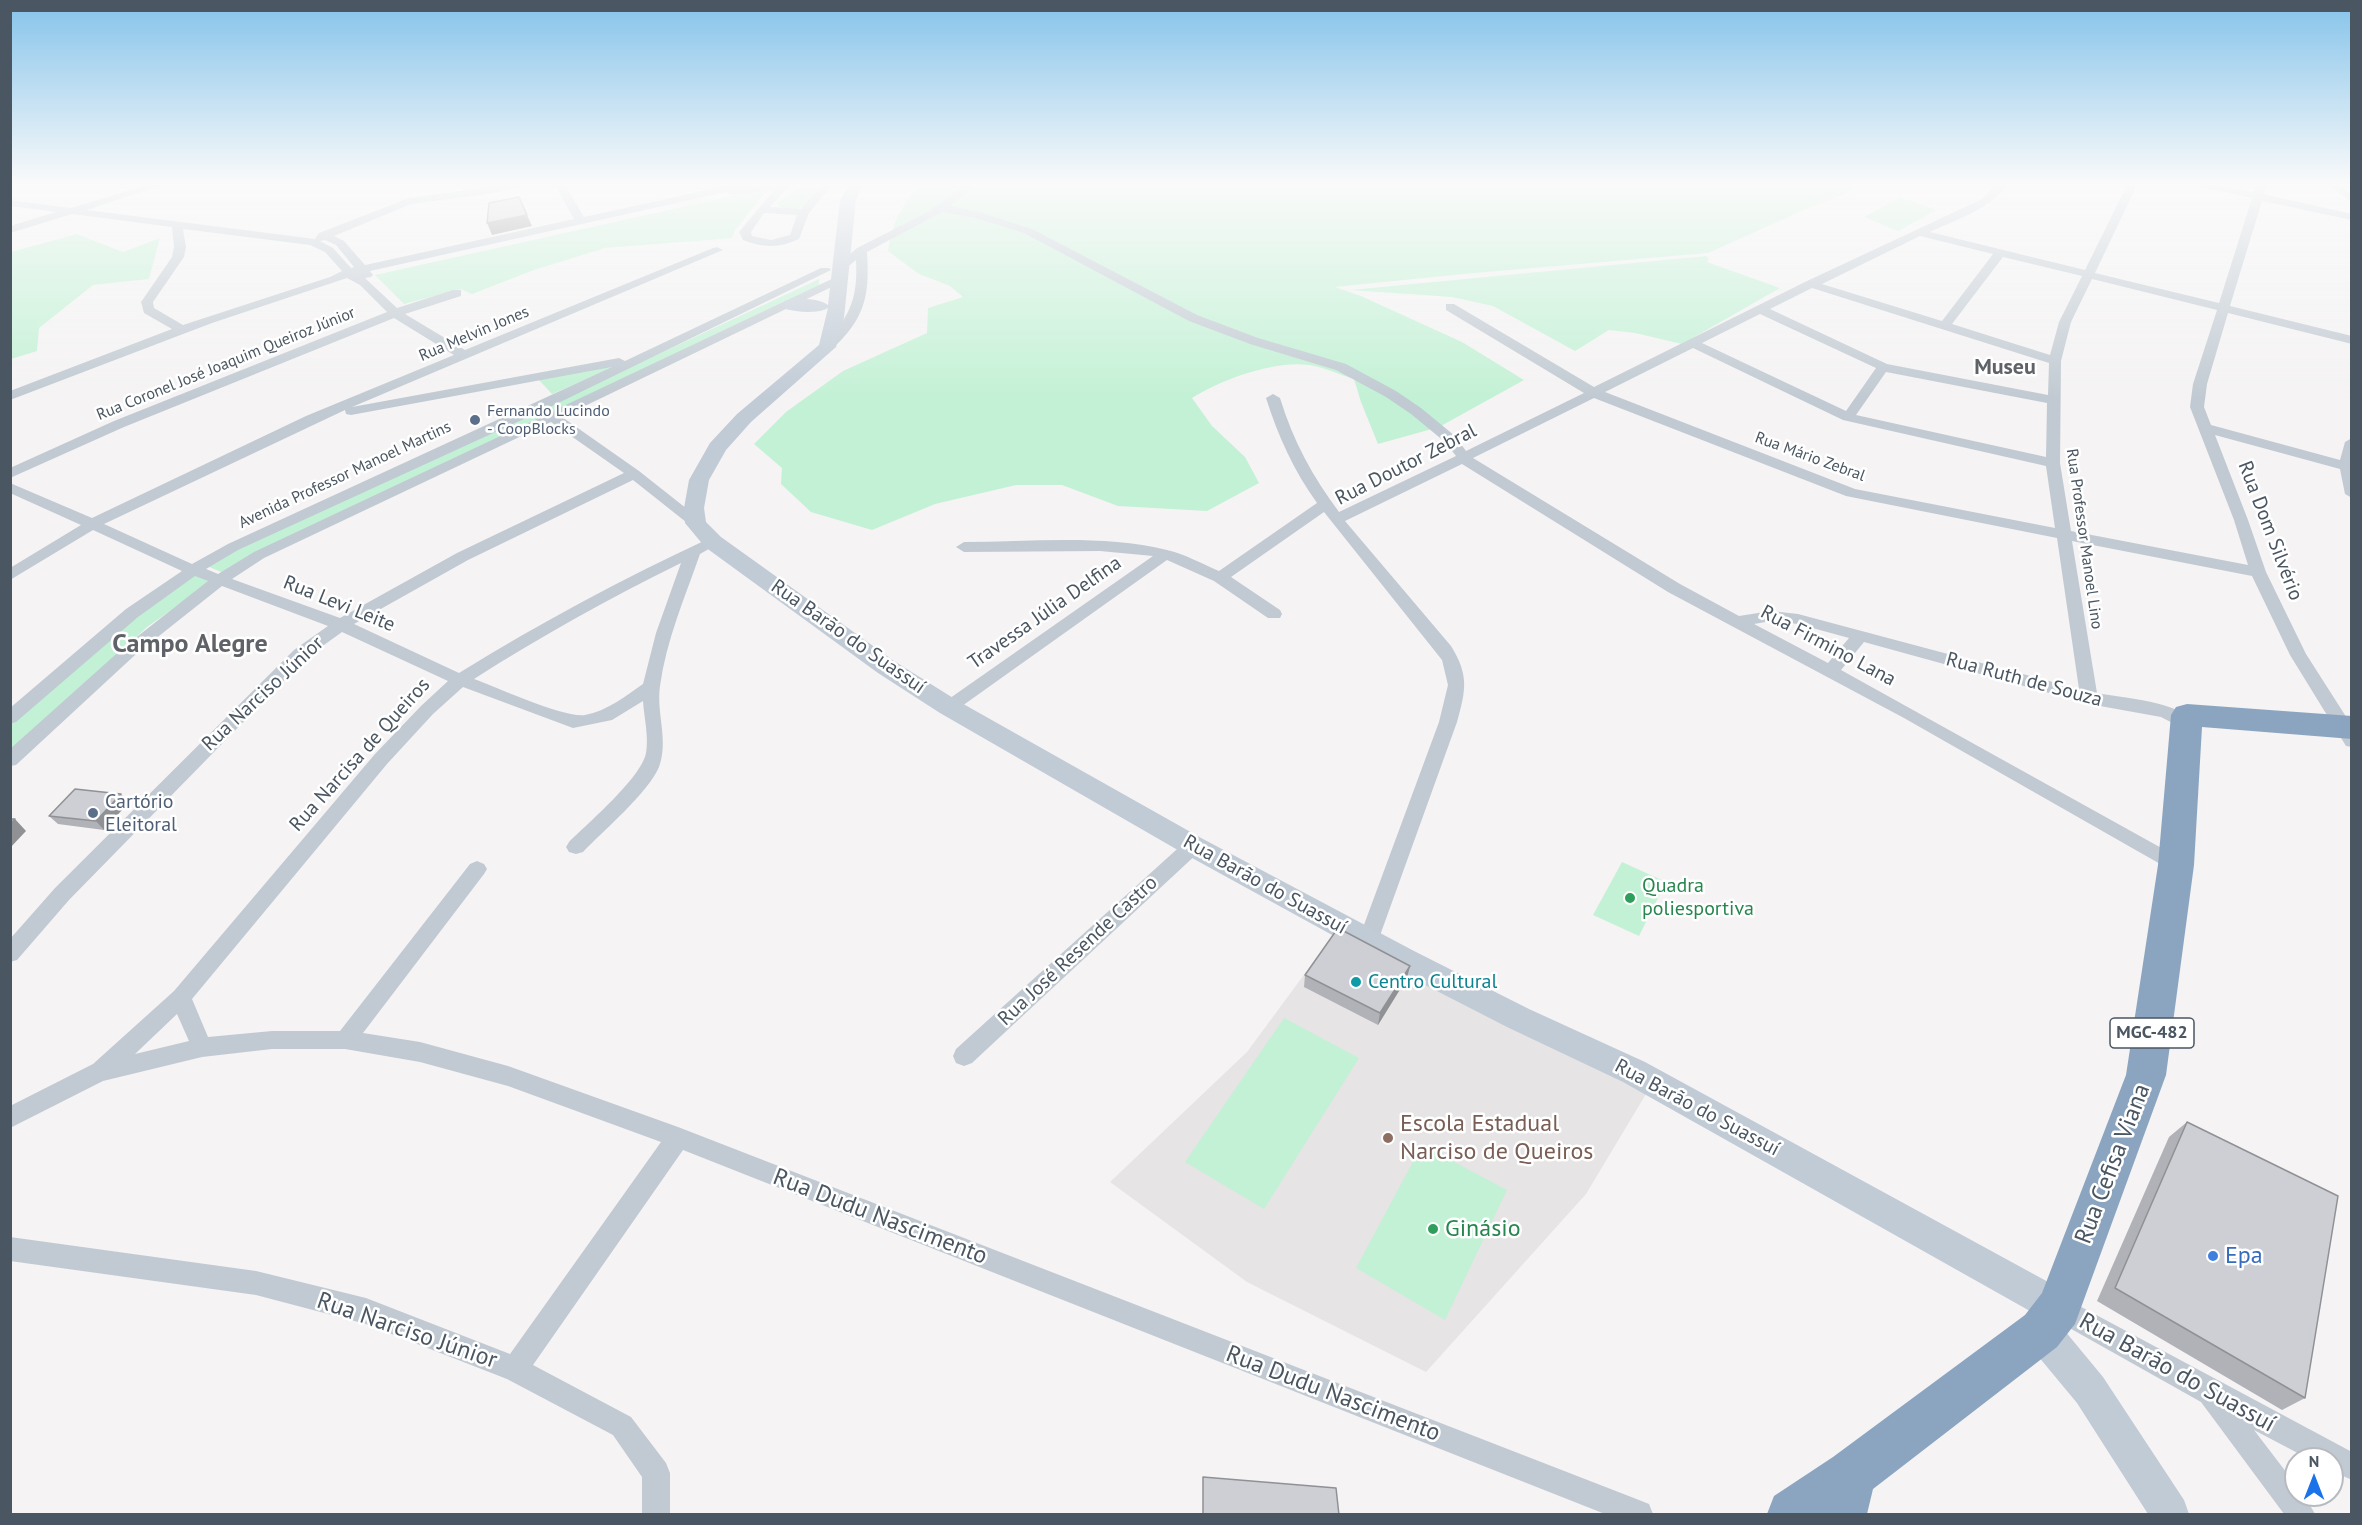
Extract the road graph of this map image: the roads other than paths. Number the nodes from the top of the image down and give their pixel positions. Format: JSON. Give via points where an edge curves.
{"nodes":[{"id":1,"x":178,"y":256,"type":"edge"},
{"id":2,"x":337,"y":256,"type":"edge"},
{"id":3,"x":348,"y":256,"type":"edge"},
{"id":4,"x":434,"y":256,"type":"edge"},
{"id":5,"x":440,"y":256,"type":"edge"},
{"id":6,"x":702,"y":256,"type":"edge"},
{"id":7,"x":833,"y":256,"type":"edge"},
{"id":8,"x":836,"y":256,"type":"edge"},
{"id":9,"x":854,"y":256,"type":"edge"},
{"id":10,"x":861,"y":256,"type":"edge"},
{"id":11,"x":1076,"y":256,"type":"edge"},
{"id":12,"x":1868,"y":256,"type":"edge"},
{"id":13,"x":1997,"y":256,"type":"edge"},
{"id":14,"x":2008,"y":256,"type":"edge"},
{"id":15,"x":2097,"y":256,"type":"edge"},
{"id":16,"x":2240,"y":256,"type":"edge"},
{"id":17,"x":360,"y":275,"type":"junction"},
{"id":18,"x":2088,"y":275,"type":"junction"},
{"id":19,"x":832,"y":277,"type":"junction"},
{"id":20,"x":1811,"y":284,"type":"junction"},
{"id":21,"x":457,"y":293,"type":"dead end"},
{"id":22,"x":791,"y":305,"type":"junction"},
{"id":23,"x":820,"y":306,"type":"junction"},
{"id":24,"x":1450,"y":307,"type":"dead end"},
{"id":25,"x":2225,"y":308,"type":"junction"},
{"id":26,"x":1761,"y":310,"type":"junction"},
{"id":27,"x":395,"y":313,"type":"junction"},
{"id":28,"x":1945,"y":326,"type":"junction"},
{"id":29,"x":182,"y":330,"type":"junction"},
{"id":30,"x":2352,"y":340,"type":"edge"},
{"id":31,"x":1692,"y":343,"type":"junction"},
{"id":32,"x":819,"y":353,"type":"junction"},
{"id":33,"x":465,"y":356,"type":"junction"},
{"id":34,"x":640,"y":358,"type":"junction"},
{"id":35,"x":2055,"y":361,"type":"junction"},
{"id":36,"x":1883,"y":367,"type":"junction"},
{"id":37,"x":525,"y":378,"type":"junction"},
{"id":38,"x":1594,"y":393,"type":"junction"},
{"id":39,"x":10,"y":396,"type":"edge"},
{"id":40,"x":1273,"y":398,"type":"dead end"},
{"id":41,"x":556,"y":399,"type":"junction"},
{"id":42,"x":2054,"y":400,"type":"junction"},
{"id":43,"x":538,"y":407,"type":"junction"},
{"id":44,"x":554,"y":416,"type":"junction"},
{"id":45,"x":1848,"y":417,"type":"junction"},
{"id":46,"x":311,"y":419,"type":"junction"},
{"id":47,"x":2205,"y":428,"type":"junction"},
{"id":48,"x":2352,"y":442,"type":"edge"},
{"id":49,"x":1465,"y":459,"type":"junction"},
{"id":50,"x":2053,"y":463,"type":"junction"},
{"id":51,"x":2349,"y":467,"type":"edge"},
{"id":52,"x":10,"y":474,"type":"edge"},
{"id":53,"x":634,"y":474,"type":"junction"},
{"id":54,"x":10,"y":487,"type":"edge"},
{"id":55,"x":2352,"y":494,"type":"edge"},
{"id":56,"x":1326,"y":504,"type":"junction"},
{"id":57,"x":1337,"y":519,"type":"junction"},
{"id":58,"x":94,"y":523,"type":"junction"},
{"id":59,"x":2063,"y":535,"type":"junction"},
{"id":60,"x":701,"y":539,"type":"junction"},
{"id":61,"x":964,"y":547,"type":"dead end"},
{"id":62,"x":1166,"y":554,"type":"junction"},
{"id":63,"x":193,"y":570,"type":"junction"},
{"id":64,"x":2258,"y":572,"type":"junction"},
{"id":65,"x":10,"y":575,"type":"edge"},
{"id":66,"x":1220,"y":578,"type":"junction"},
{"id":67,"x":218,"y":579,"type":"junction"},
{"id":68,"x":1274,"y":614,"type":"dead end"},
{"id":69,"x":1738,"y":621,"type":"junction"},
{"id":70,"x":339,"y":624,"type":"junction"},
{"id":71,"x":1861,"y":635,"type":"junction"},
{"id":72,"x":1830,"y":671,"type":"junction"},
{"id":73,"x":460,"y":680,"type":"junction"},
{"id":74,"x":651,"y":687,"type":"junction"},
{"id":75,"x":2089,"y":698,"type":"junction"},
{"id":76,"x":949,"y":707,"type":"junction"},
{"id":77,"x":10,"y":718,"type":"edge"},
{"id":78,"x":2186,"y":719,"type":"junction"},
{"id":79,"x":2348,"y":732,"type":"edge"},
{"id":80,"x":10,"y":760,"type":"edge"},
{"id":81,"x":1193,"y":846,"type":"junction"},
{"id":82,"x":576,"y":847,"type":"dead end"},
{"id":83,"x":2176,"y":865,"type":"junction"},
{"id":84,"x":477,"y":869,"type":"dead end"},
{"id":85,"x":1368,"y":941,"type":"junction"},
{"id":86,"x":10,"y":954,"type":"edge"},
{"id":87,"x":181,"y":997,"type":"junction"},
{"id":88,"x":345,"y":1040,"type":"junction"},
{"id":89,"x":202,"y":1047,"type":"junction"},
{"id":90,"x":964,"y":1056,"type":"dead end"},
{"id":91,"x":99,"y":1072,"type":"junction"},
{"id":92,"x":10,"y":1118,"type":"edge"},
{"id":93,"x":678,"y":1138,"type":"junction"},
{"id":94,"x":10,"y":1249,"type":"edge"},
{"id":95,"x":2046,"y":1314,"type":"junction"},
{"id":96,"x":515,"y":1369,"type":"junction"},
{"id":97,"x":2209,"y":1392,"type":"junction"},
{"id":98,"x":2352,"y":1467,"type":"edge"},
{"id":99,"x":1846,"y":1495,"type":"edge"},
{"id":100,"x":656,"y":1515,"type":"edge"},
{"id":101,"x":1639,"y":1515,"type":"edge"},
{"id":102,"x":1792,"y":1515,"type":"edge"},
{"id":103,"x":2170,"y":1515,"type":"edge"},
{"id":104,"x":2301,"y":1515,"type":"edge"}],
"edges":[{"from":1,"to":29,"type":"street","via":[[147,302],[148,310]]},
{"from":2,"to":17,"type":"street"},
{"from":3,"to":17,"type":"street"},
{"from":4,"to":17,"type":"street"},
{"from":5,"to":17,"type":"street"},
{"from":6,"to":33,"type":"street","name":"Rua Melvin Jones"},
{"from":7,"to":19,"type":"main road"},
{"from":8,"to":19,"type":"main road"},
{"from":9,"to":19,"type":"street"},
{"from":10,"to":32,"type":"street","via":[[862,285],[855,314],[843,333]]},
{"from":11,"to":49,"type":"street","name":"Rua Firmino Lana","via":[[1193,318],[1341,367],[1416,411],[1450,439]]},
{"from":12,"to":20,"type":"street","name":"Rua Doutor Zebral"},
{"from":13,"to":28,"type":"street"},
{"from":14,"to":18,"type":"street"},
{"from":15,"to":18,"type":"street","name":"Rua Professor Manoel Lino"},
{"from":16,"to":25,"type":"street","name":"Rua Dom Silvério"},
{"from":17,"to":27,"type":"street"},
{"from":17,"to":29,"type":"street"},
{"from":18,"to":25,"type":"street"},
{"from":18,"to":35,"type":"street","name":"Rua Professor Manoel Lino","via":[[2065,322]]},
{"from":19,"to":22,"type":"street","name":"Avenida Professor Manoel Martins"},
{"from":19,"to":23,"type":"main road"},
{"from":19,"to":32,"type":"main road","via":[[835,318]]},
{"from":19,"to":34,"type":"street","name":"Avenida Professor Manoel Martins"},
{"from":20,"to":26,"type":"street","name":"Rua Doutor Zebral"},
{"from":20,"to":28,"type":"street"},
{"from":21,"to":27,"type":"street","name":"Rua Coronel José Joaquim Queiroz Júnior"},
{"from":22,"to":23,"type":"main road"},
{"from":22,"to":44,"type":"street","name":"Avenida Professor Manoel Martins"},
{"from":23,"to":32,"type":"main road"},
{"from":24,"to":38,"type":"street","name":"Rua Mário Zebral"},
{"from":25,"to":30,"type":"street"},
{"from":25,"to":47,"type":"street","name":"Rua Dom Silvério","via":[[2200,384],[2197,407]]},
{"from":26,"to":31,"type":"street","name":"Rua Doutor Zebral"},
{"from":26,"to":36,"type":"street"},
{"from":27,"to":33,"type":"street"},
{"from":27,"to":52,"type":"street","name":"Rua Coronel José Joaquim Queiroz Júnior","via":[[119,424]]},
{"from":28,"to":35,"type":"street"},
{"from":29,"to":39,"type":"street"},
{"from":31,"to":38,"type":"street","name":"Rua Doutor Zebral"},
{"from":31,"to":45,"type":"street"},
{"from":32,"to":60,"type":"main road","via":[[744,418],[717,447],[699,480],[694,508]]},
{"from":33,"to":46,"type":"street","name":"Rua Melvin Jones"},
{"from":34,"to":37,"type":"street","name":"Rua Melvin Jones"},
{"from":34,"to":41,"type":"street","name":"Avenida Professor Manoel Martins"},
{"from":35,"to":42,"type":"street","name":"Rua Professor Manoel Lino"},
{"from":36,"to":42,"type":"street"},
{"from":36,"to":45,"type":"street"},
{"from":37,"to":41,"type":"street"},
{"from":37,"to":46,"type":"street","name":"Rua Melvin Jones"},
{"from":38,"to":49,"type":"street","name":"Rua Doutor Zebral"},
{"from":38,"to":59,"type":"street","name":"Rua Mário Zebral","via":[[1851,493]]},
{"from":40,"to":56,"type":"street","via":[[1287,441]]},
{"from":41,"to":43,"type":"street","name":"Avenida Professor Manoel Martins"},
{"from":42,"to":50,"type":"street","name":"Rua Professor Manoel Lino"},
{"from":43,"to":44,"type":"street","name":"Rua Barão do Suassuí"},
{"from":43,"to":63,"type":"street","name":"Avenida Professor Manoel Martins","via":[[309,510]]},
{"from":44,"to":53,"type":"street","name":"Rua Barão do Suassuí"},
{"from":44,"to":67,"type":"street","name":"Avenida Professor Manoel Martins","via":[[297,536]]},
{"from":45,"to":50,"type":"street"},
{"from":46,"to":58,"type":"street","name":"Rua Melvin Jones"},
{"from":47,"to":51,"type":"street"},
{"from":47,"to":64,"type":"street","name":"Rua Dom Silvério"},
{"from":48,"to":51,"type":"street"},
{"from":49,"to":57,"type":"street","name":"Rua Doutor Zebral"},
{"from":49,"to":69,"type":"street","name":"Rua Firmino Lana","via":[[1674,588]]},
{"from":50,"to":59,"type":"street","name":"Rua Professor Manoel Lino"},
{"from":51,"to":55,"type":"street","via":[[2347,478]]},
{"from":53,"to":60,"type":"street","name":"Rua Barão do Suassuí"},
{"from":53,"to":70,"type":"street","name":"Rua Narciso Júnior","via":[[436,570]]},
{"from":54,"to":58,"type":"street","name":"Rua Levi Leite"},
{"from":56,"to":57,"type":"street"},
{"from":56,"to":66,"type":"street"},
{"from":57,"to":85,"type":"street","name":"Rua Doutor Zebral","via":[[1445,650],[1455,666],[1459,684]]},
{"from":58,"to":63,"type":"street","name":"Rua Levi Leite"},
{"from":58,"to":65,"type":"street","name":"Rua Melvin Jones"},
{"from":59,"to":64,"type":"street","name":"Rua Mário Zebral"},
{"from":59,"to":75,"type":"street","name":"Rua Professor Manoel Lino"},
{"from":60,"to":73,"type":"street","name":"Rua Narcisa de Queiros"},
{"from":60,"to":74,"type":"street","via":[[664,633]]},
{"from":60,"to":76,"type":"main road","name":"Rua Barão do Suassuí"},
{"from":61,"to":62,"type":"street","via":[[1100,546]]},
{"from":62,"to":66,"type":"street"},
{"from":62,"to":76,"type":"street","name":"Travessa Júlia Delfina"},
{"from":63,"to":67,"type":"street","name":"Rua Levi Leite"},
{"from":63,"to":77,"type":"street","name":"Avenida Professor Manoel Martins","via":[[132,613]]},
{"from":64,"to":79,"type":"street","name":"Rua Dom Silvério","via":[[2298,655]]},
{"from":66,"to":68,"type":"street"},
{"from":67,"to":70,"type":"street","name":"Rua Levi Leite"},
{"from":67,"to":80,"type":"street","name":"Avenida Professor Manoel Martins","via":[[152,631]]},
{"from":69,"to":71,"type":"street","name":"Rua Ruth de Souza","via":[[1771,616]]},
{"from":69,"to":72,"type":"street","name":"Rua Firmino Lana"},
{"from":70,"to":73,"type":"street","name":"Rua Levi Leite"},
{"from":70,"to":86,"type":"street","name":"Rua Narciso Júnior","via":[[300,654],[254,699],[62,894]]},
{"from":71,"to":72,"type":"street"},
{"from":71,"to":75,"type":"street","name":"Rua Ruth de Souza"},
{"from":72,"to":83,"type":"street","name":"Rua Firmino Lana"},
{"from":73,"to":74,"type":"street","name":"Rua Levi Leite","via":[[573,722],[606,717]]},
{"from":73,"to":87,"type":"street","name":"Rua Narcisa de Queiros","via":[[381,759]]},
{"from":74,"to":82,"type":"street","via":[[655,752],[650,769]]},
{"from":75,"to":78,"type":"street","name":"Rua Ruth de Souza"},
{"from":76,"to":81,"type":"main road","name":"Rua Barão do Suassuí"},
{"from":78,"to":79,"type":"highway","name":"Rua Ruth de Souza"},
{"from":78,"to":83,"type":"highway","name":"Rua Cefisa Viana","number":"MGC-482"},
{"from":81,"to":85,"type":"main road","name":"Rua Barão do Suassuí"},
{"from":81,"to":90,"type":"street","name":"Rua José Resende Castro"},
{"from":83,"to":95,"type":"highway","name":"Rua Cefisa Viana","number":"MGC-482","via":[[2146,1075]]},
{"from":84,"to":88,"type":"street"},
{"from":85,"to":95,"type":"main road","name":"Rua Barão do Suassuí","via":[[1634,1072]]},
{"from":87,"to":89,"type":"street"},
{"from":87,"to":91,"type":"street","name":"Rua Narcisa de Queiros"},
{"from":88,"to":89,"type":"street","name":"Rua Dudu Nascimento","via":[[272,1040]]},
{"from":88,"to":93,"type":"street","name":"Rua Dudu Nascimento","via":[[420,1052],[508,1076]]},
{"from":89,"to":91,"type":"street","name":"Rua Dudu Nascimento"},
{"from":91,"to":92,"type":"street"},
{"from":93,"to":96,"type":"street"},
{"from":93,"to":101,"type":"street","name":"Rua Dudu Nascimento"},
{"from":94,"to":96,"type":"street","name":"Rua Narciso Júnior","via":[[256,1283],[366,1311]]},
{"from":95,"to":97,"type":"street","name":"Rua Barão do Suassuí"},
{"from":95,"to":99,"type":"highway"},
{"from":95,"to":103,"type":"main road"},
{"from":96,"to":100,"type":"street","name":"Rua Narciso Júnior","via":[[622,1426],[656,1473]]},
{"from":97,"to":98,"type":"street","name":"Rua Barão do Suassuí"},
{"from":97,"to":104,"type":"street"},
{"from":99,"to":102,"type":"highway"}]}
